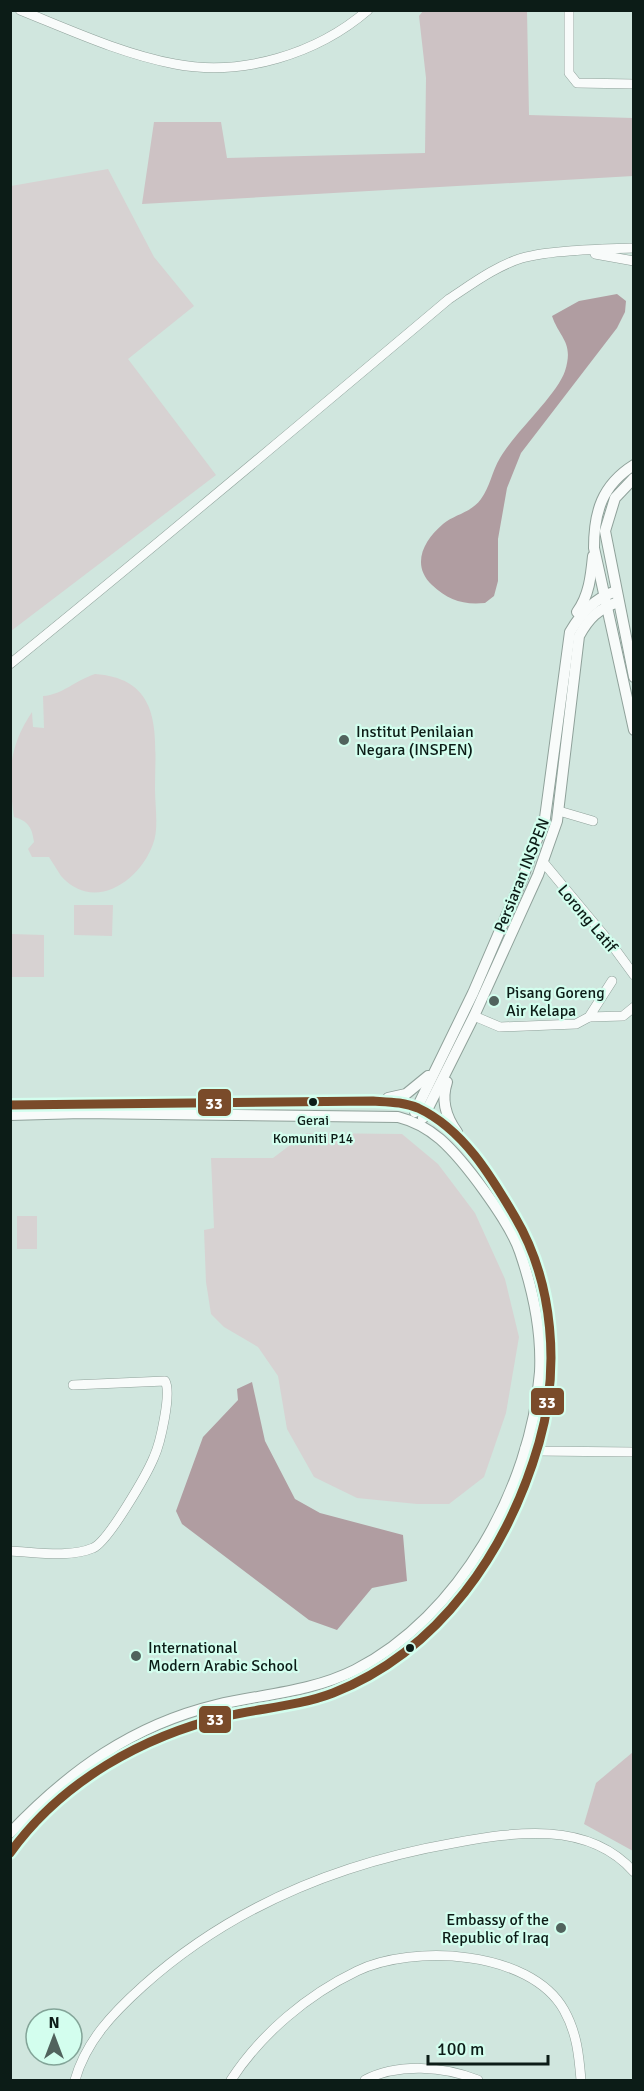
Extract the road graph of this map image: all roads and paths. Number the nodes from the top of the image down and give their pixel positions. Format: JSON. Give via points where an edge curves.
{"nodes":[{"id":1,"x":20,"y":10,"type":"edge"},
{"id":2,"x":368,"y":10,"type":"edge"},
{"id":3,"x":569,"y":10,"type":"edge"},
{"id":4,"x":633,"y":84,"type":"edge"},
{"id":5,"x":633,"y":248,"type":"edge"},
{"id":6,"x":583,"y":252,"type":"junction"},
{"id":7,"x":633,"y":261,"type":"edge"},
{"id":8,"x":633,"y":465,"type":"edge"},
{"id":9,"x":633,"y":477,"type":"edge"},
{"id":10,"x":594,"y":548,"type":"junction"},
{"id":11,"x":612,"y":598,"type":"junction"},
{"id":12,"x":587,"y":620,"type":"junction"},
{"id":13,"x":570,"y":632,"type":"junction"},
{"id":14,"x":613,"y":634,"type":"junction"},
{"id":15,"x":10,"y":664,"type":"edge"},
{"id":16,"x":633,"y":677,"type":"edge"},
{"id":17,"x":633,"y":730,"type":"edge"},
{"id":18,"x":559,"y":811,"type":"junction"},
{"id":19,"x":593,"y":821,"type":"dead end"},
{"id":20,"x":543,"y":862,"type":"junction"},
{"id":21,"x":633,"y":975,"type":"edge"},
{"id":22,"x":612,"y":981,"type":"dead end"},
{"id":23,"x":633,"y":1007,"type":"edge"},
{"id":24,"x":474,"y":1016,"type":"junction"},
{"id":25,"x":589,"y":1017,"type":"junction"},
{"id":26,"x":453,"y":1062,"type":"junction"},
{"id":27,"x":439,"y":1063,"type":"junction"},
{"id":28,"x":373,"y":1101,"type":"junction"},
{"id":29,"x":10,"y":1105,"type":"edge"},
{"id":30,"x":421,"y":1110,"type":"junction"},
{"id":31,"x":10,"y":1115,"type":"edge"},
{"id":32,"x":415,"y":1122,"type":"junction"},
{"id":33,"x":472,"y":1154,"type":"junction"},
{"id":34,"x":73,"y":1385,"type":"dead end"},
{"id":35,"x":525,"y":1448,"type":"junction"},
{"id":36,"x":537,"y":1451,"type":"junction"},
{"id":37,"x":633,"y":1452,"type":"edge"},
{"id":38,"x":10,"y":1551,"type":"edge"},
{"id":39,"x":10,"y":1833,"type":"edge"},
{"id":40,"x":10,"y":1853,"type":"edge"},
{"id":41,"x":633,"y":1872,"type":"edge"},
{"id":42,"x":75,"y":2080,"type":"edge"},
{"id":43,"x":231,"y":2080,"type":"edge"},
{"id":44,"x":365,"y":2080,"type":"edge"},
{"id":45,"x":478,"y":2080,"type":"edge"},
{"id":46,"x":581,"y":2080,"type":"edge"}],
"edges":[{"from":1,"to":2,"type":"street","via":[[117,48],[176,64],[202,66],[249,64],[284,56],[322,41]]},
{"from":3,"to":4,"type":"street","via":[[572,79],[577,83]]},
{"from":5,"to":6,"type":"street"},
{"from":6,"to":7,"type":"street"},
{"from":6,"to":15,"type":"street","via":[[523,258],[449,299],[155,548]]},
{"from":8,"to":10,"type":"main road","via":[[605,490],[597,511]]},
{"from":9,"to":11,"type":"main road","via":[[615,498],[605,531]]},
{"from":10,"to":11,"type":"main road"},
{"from":10,"to":13,"type":"main road","via":[[590,585]]},
{"from":11,"to":12,"type":"main road"},
{"from":11,"to":13,"type":"main road","name":"Persiaran INSPEN","via":[[582,612]]},
{"from":11,"to":14,"type":"main road"},
{"from":11,"to":16,"type":"main road","via":[[622,623]]},
{"from":12,"to":14,"type":"main road","via":[[603,624]]},
{"from":12,"to":18,"type":"main road","name":"Persiaran INSPEN","via":[[579,636]]},
{"from":13,"to":27,"type":"main road","name":"Persiaran INSPEN","via":[[545,818],[523,878]]},
{"from":14,"to":17,"type":"main road"},
{"from":18,"to":19,"type":"street"},
{"from":18,"to":20,"type":"main road","name":"Persiaran INSPEN"},
{"from":20,"to":21,"type":"street","name":"Lorong Latif"},
{"from":20,"to":24,"type":"main road","name":"Persiaran INSPEN"},
{"from":22,"to":25,"type":"street"},
{"from":23,"to":25,"type":"street","via":[[623,1016]]},
{"from":24,"to":25,"type":"street","via":[[509,1028],[576,1024]]},
{"from":24,"to":26,"type":"main road","name":"Persiaran INSPEN"},
{"from":26,"to":30,"type":"main road"},
{"from":26,"to":33,"type":"main road","via":[[443,1094],[446,1111]]},
{"from":27,"to":28,"type":"main road","via":[[420,1085],[405,1094]]},
{"from":27,"to":30,"type":"main road","name":"Persiaran INSPEN"},
{"from":28,"to":29,"type":"main road"},
{"from":28,"to":30,"type":"main road"},
{"from":30,"to":32,"type":"main road"},
{"from":30,"to":33,"type":"main road","via":[[450,1129]]},
{"from":31,"to":32,"type":"main road","via":[[398,1117]]},
{"from":32,"to":35,"type":"main road","via":[[440,1139],[517,1241],[536,1307],[540,1372]]},
{"from":33,"to":36,"type":"main road","via":[[495,1182],[525,1234],[539,1274],[546,1306],[551,1374]]},
{"from":34,"to":38,"type":"street","via":[[165,1381],[166,1402],[154,1457],[100,1545],[84,1551]]},
{"from":35,"to":36,"type":"street"},
{"from":35,"to":39,"type":"main road","via":[[502,1509],[465,1575],[411,1632],[384,1653],[328,1682],[286,1694],[217,1705],[140,1731],[73,1775]]},
{"from":36,"to":37,"type":"street"},
{"from":36,"to":40,"type":"main road","via":[[512,1517],[484,1568],[412,1648],[332,1693],[193,1724],[131,1749],[58,1802]]},
{"from":41,"to":42,"type":"street","via":[[594,1844],[561,1834],[539,1833],[422,1848],[314,1881],[218,1930],[159,1972],[95,2037]]},
{"from":43,"to":46,"type":"street","via":[[274,2030],[323,1990],[372,1965],[432,1954],[498,1965],[546,1988],[564,2009],[573,2028]]},
{"from":44,"to":45,"type":"street","via":[[399,2070],[426,2070],[458,2073]]}]}
